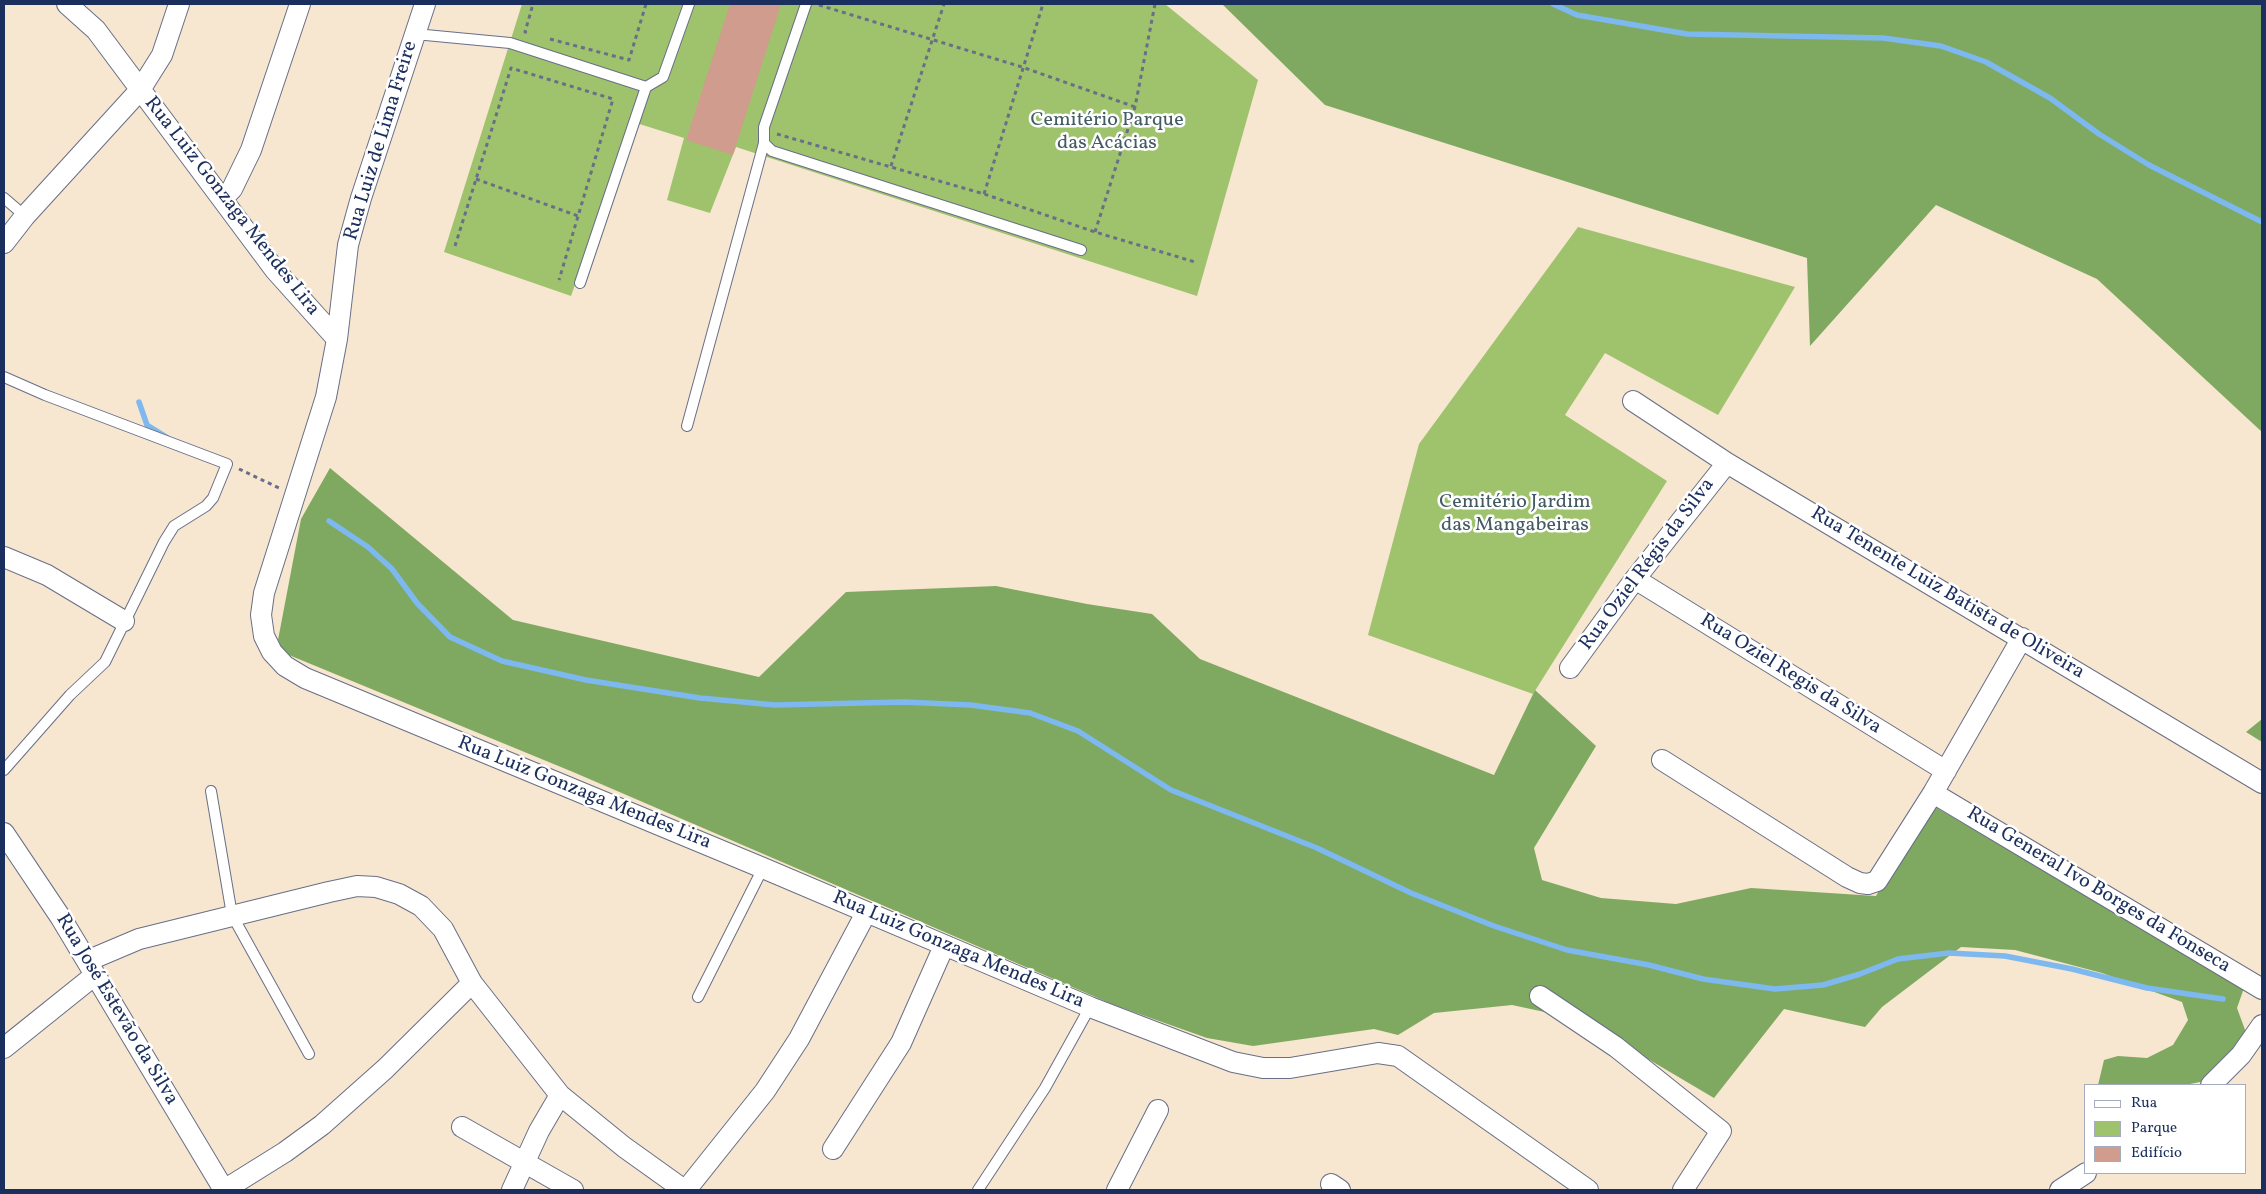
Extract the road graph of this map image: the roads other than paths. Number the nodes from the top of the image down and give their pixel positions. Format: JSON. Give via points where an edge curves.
{"nodes":[{"id":1,"x":67,"y":4,"type":"edge"},
{"id":2,"x":179,"y":4,"type":"edge"},
{"id":3,"x":300,"y":4,"type":"edge"},
{"id":4,"x":425,"y":4,"type":"edge"},
{"id":5,"x":689,"y":4,"type":"edge"},
{"id":6,"x":806,"y":4,"type":"edge"},
{"id":7,"x":415,"y":34,"type":"junction"},
{"id":8,"x":646,"y":87,"type":"junction"},
{"id":9,"x":140,"y":90,"type":"junction"},
{"id":10,"x":764,"y":143,"type":"junction"},
{"id":11,"x":4,"y":198,"type":"edge"},
{"id":12,"x":223,"y":198,"type":"junction"},
{"id":13,"x":25,"y":216,"type":"junction"},
{"id":14,"x":4,"y":243,"type":"edge"},
{"id":15,"x":1080,"y":250,"type":"dead end"},
{"id":16,"x":580,"y":283,"type":"dead end"},
{"id":17,"x":337,"y":339,"type":"junction"},
{"id":18,"x":4,"y":377,"type":"edge"},
{"id":19,"x":1633,"y":401,"type":"dead end"},
{"id":20,"x":687,"y":426,"type":"dead end"},
{"id":21,"x":1727,"y":463,"type":"junction"},
{"id":22,"x":4,"y":557,"type":"edge"},
{"id":23,"x":1635,"y":579,"type":"junction"},
{"id":24,"x":124,"y":621,"type":"junction"},
{"id":25,"x":2022,"y":638,"type":"junction"},
{"id":26,"x":1570,"y":668,"type":"dead end"},
{"id":27,"x":1662,"y":760,"type":"dead end"},
{"id":28,"x":4,"y":770,"type":"edge"},
{"id":29,"x":1946,"y":771,"type":"junction"},
{"id":30,"x":2262,"y":783,"type":"edge"},
{"id":31,"x":211,"y":791,"type":"dead end"},
{"id":32,"x":1933,"y":793,"type":"junction"},
{"id":33,"x":8,"y":846,"type":"edge"},
{"id":34,"x":764,"y":868,"type":"junction"},
{"id":35,"x":866,"y":913,"type":"junction"},
{"id":36,"x":232,"y":915,"type":"junction"},
{"id":37,"x":944,"y":946,"type":"junction"},
{"id":38,"x":91,"y":968,"type":"junction"},
{"id":39,"x":472,"y":983,"type":"junction"},
{"id":40,"x":2262,"y":989,"type":"edge"},
{"id":41,"x":1540,"y":996,"type":"dead end"},
{"id":42,"x":698,"y":997,"type":"dead end"},
{"id":43,"x":1090,"y":1007,"type":"junction"},
{"id":44,"x":2262,"y":1025,"type":"edge"},
{"id":45,"x":4,"y":1048,"type":"edge"},
{"id":46,"x":310,"y":1054,"type":"dead end"},
{"id":47,"x":2212,"y":1084,"type":"edge"},
{"id":48,"x":560,"y":1095,"type":"junction"},
{"id":49,"x":1158,"y":1110,"type":"dead end"},
{"id":50,"x":462,"y":1127,"type":"dead end"},
{"id":51,"x":833,"y":1149,"type":"dead end"},
{"id":52,"x":523,"y":1163,"type":"junction"},
{"id":53,"x":2084,"y":1174,"type":"edge"},
{"id":54,"x":224,"y":1190,"type":"edge"},
{"id":55,"x":512,"y":1190,"type":"edge"},
{"id":56,"x":573,"y":1190,"type":"edge"},
{"id":57,"x":685,"y":1190,"type":"edge"},
{"id":58,"x":978,"y":1190,"type":"edge"},
{"id":59,"x":1117,"y":1190,"type":"edge"},
{"id":60,"x":1588,"y":1190,"type":"edge"},
{"id":61,"x":1684,"y":1190,"type":"edge"},
{"id":62,"x":2060,"y":1190,"type":"edge"}],
"edges":[{"from":1,"to":9,"type":"street","name":"Rua Luiz Gonzaga Mendes Lira","via":[[96,30]]},
{"from":2,"to":9,"type":"street","via":[[162,55]]},
{"from":3,"to":12,"type":"street","via":[[251,150],[232,189]]},
{"from":4,"to":7,"type":"street","name":"Rua Luiz de Lima Freire"},
{"from":5,"to":8,"type":"lane","via":[[663,77]]},
{"from":6,"to":10,"type":"lane","via":[[764,128]]},
{"from":7,"to":8,"type":"lane","via":[[510,43]]},
{"from":7,"to":17,"type":"street","name":"Rua Luiz de Lima Freire","via":[[351,236]]},
{"from":8,"to":16,"type":"lane"},
{"from":9,"to":12,"type":"street","name":"Rua Luiz Gonzaga Mendes Lira"},
{"from":9,"to":13,"type":"street"},
{"from":10,"to":15,"type":"lane","via":[[772,151]]},
{"from":10,"to":20,"type":"lane"},
{"from":11,"to":13,"type":"lane"},
{"from":12,"to":17,"type":"street","name":"Rua Luiz Gonzaga Mendes Lira","via":[[276,270]]},
{"from":13,"to":14,"type":"street"},
{"from":17,"to":34,"type":"street","name":"Rua Luiz Gonzaga Mendes Lira","via":[[326,397],[264,593],[264,636],[272,652],[285,666],[314,682]]},
{"from":18,"to":24,"type":"lane","via":[[227,464],[213,498],[174,526]]},
{"from":19,"to":21,"type":"street","name":"Rua Tenente Luiz Batista de Oliveira"},
{"from":21,"to":23,"type":"street","name":"Rua Oziel Régis da Silva"},
{"from":21,"to":25,"type":"street","name":"Rua Tenente Luiz Batista de Oliveira"},
{"from":22,"to":24,"type":"street","via":[[47,575]]},
{"from":23,"to":26,"type":"street","name":"Rua Oziel Régis da Silva"},
{"from":23,"to":29,"type":"street","name":"Rua Oziel Regis da Silva"},
{"from":24,"to":28,"type":"lane","via":[[105,662],[57,708]]},
{"from":25,"to":29,"type":"street"},
{"from":25,"to":30,"type":"street","name":"Rua Tenente Luiz Batista de Oliveira"},
{"from":27,"to":32,"type":"street","via":[[1853,880],[1868,884],[1877,881]]},
{"from":29,"to":32,"type":"street"},
{"from":31,"to":36,"type":"lane"},
{"from":32,"to":40,"type":"street","name":"Rua General Ivo Borges da Fonseca"},
{"from":33,"to":38,"type":"street","name":"Rua José Estevão da Silva"},
{"from":34,"to":35,"type":"street","name":"Rua Luiz Gonzaga Mendes Lira"},
{"from":34,"to":42,"type":"lane"},
{"from":35,"to":37,"type":"street","name":"Rua Luiz Gonzaga Mendes Lira"},
{"from":35,"to":57,"type":"street","via":[[799,1038],[765,1091]]},
{"from":36,"to":38,"type":"street","via":[[139,939]]},
{"from":36,"to":39,"type":"street","via":[[357,886],[376,887],[421,906],[443,929]]},
{"from":36,"to":46,"type":"lane"},
{"from":37,"to":43,"type":"street","name":"Rua Luiz Gonzaga Mendes Lira"},
{"from":37,"to":51,"type":"street","via":[[901,1043]]},
{"from":38,"to":45,"type":"street"},
{"from":38,"to":54,"type":"street","name":"Rua José Estevão da Silva"},
{"from":39,"to":48,"type":"street"},
{"from":39,"to":54,"type":"street","via":[[385,1069],[322,1125]]},
{"from":41,"to":61,"type":"street","via":[[1616,1047],[1721,1131]]},
{"from":43,"to":58,"type":"lane","via":[[1045,1088]]},
{"from":43,"to":60,"type":"street","name":"Rua Luiz Gonzaga Mendes Lira","via":[[1233,1062],[1262,1068],[1290,1068],[1378,1053],[1398,1056]]},
{"from":44,"to":47,"type":"street","via":[[2241,1055]]},
{"from":48,"to":52,"type":"street"},
{"from":48,"to":57,"type":"street","via":[[624,1147]]},
{"from":49,"to":59,"type":"street"},
{"from":50,"to":52,"type":"street"},
{"from":52,"to":55,"type":"street"},
{"from":52,"to":56,"type":"street"},
{"from":53,"to":62,"type":"street"}]}
